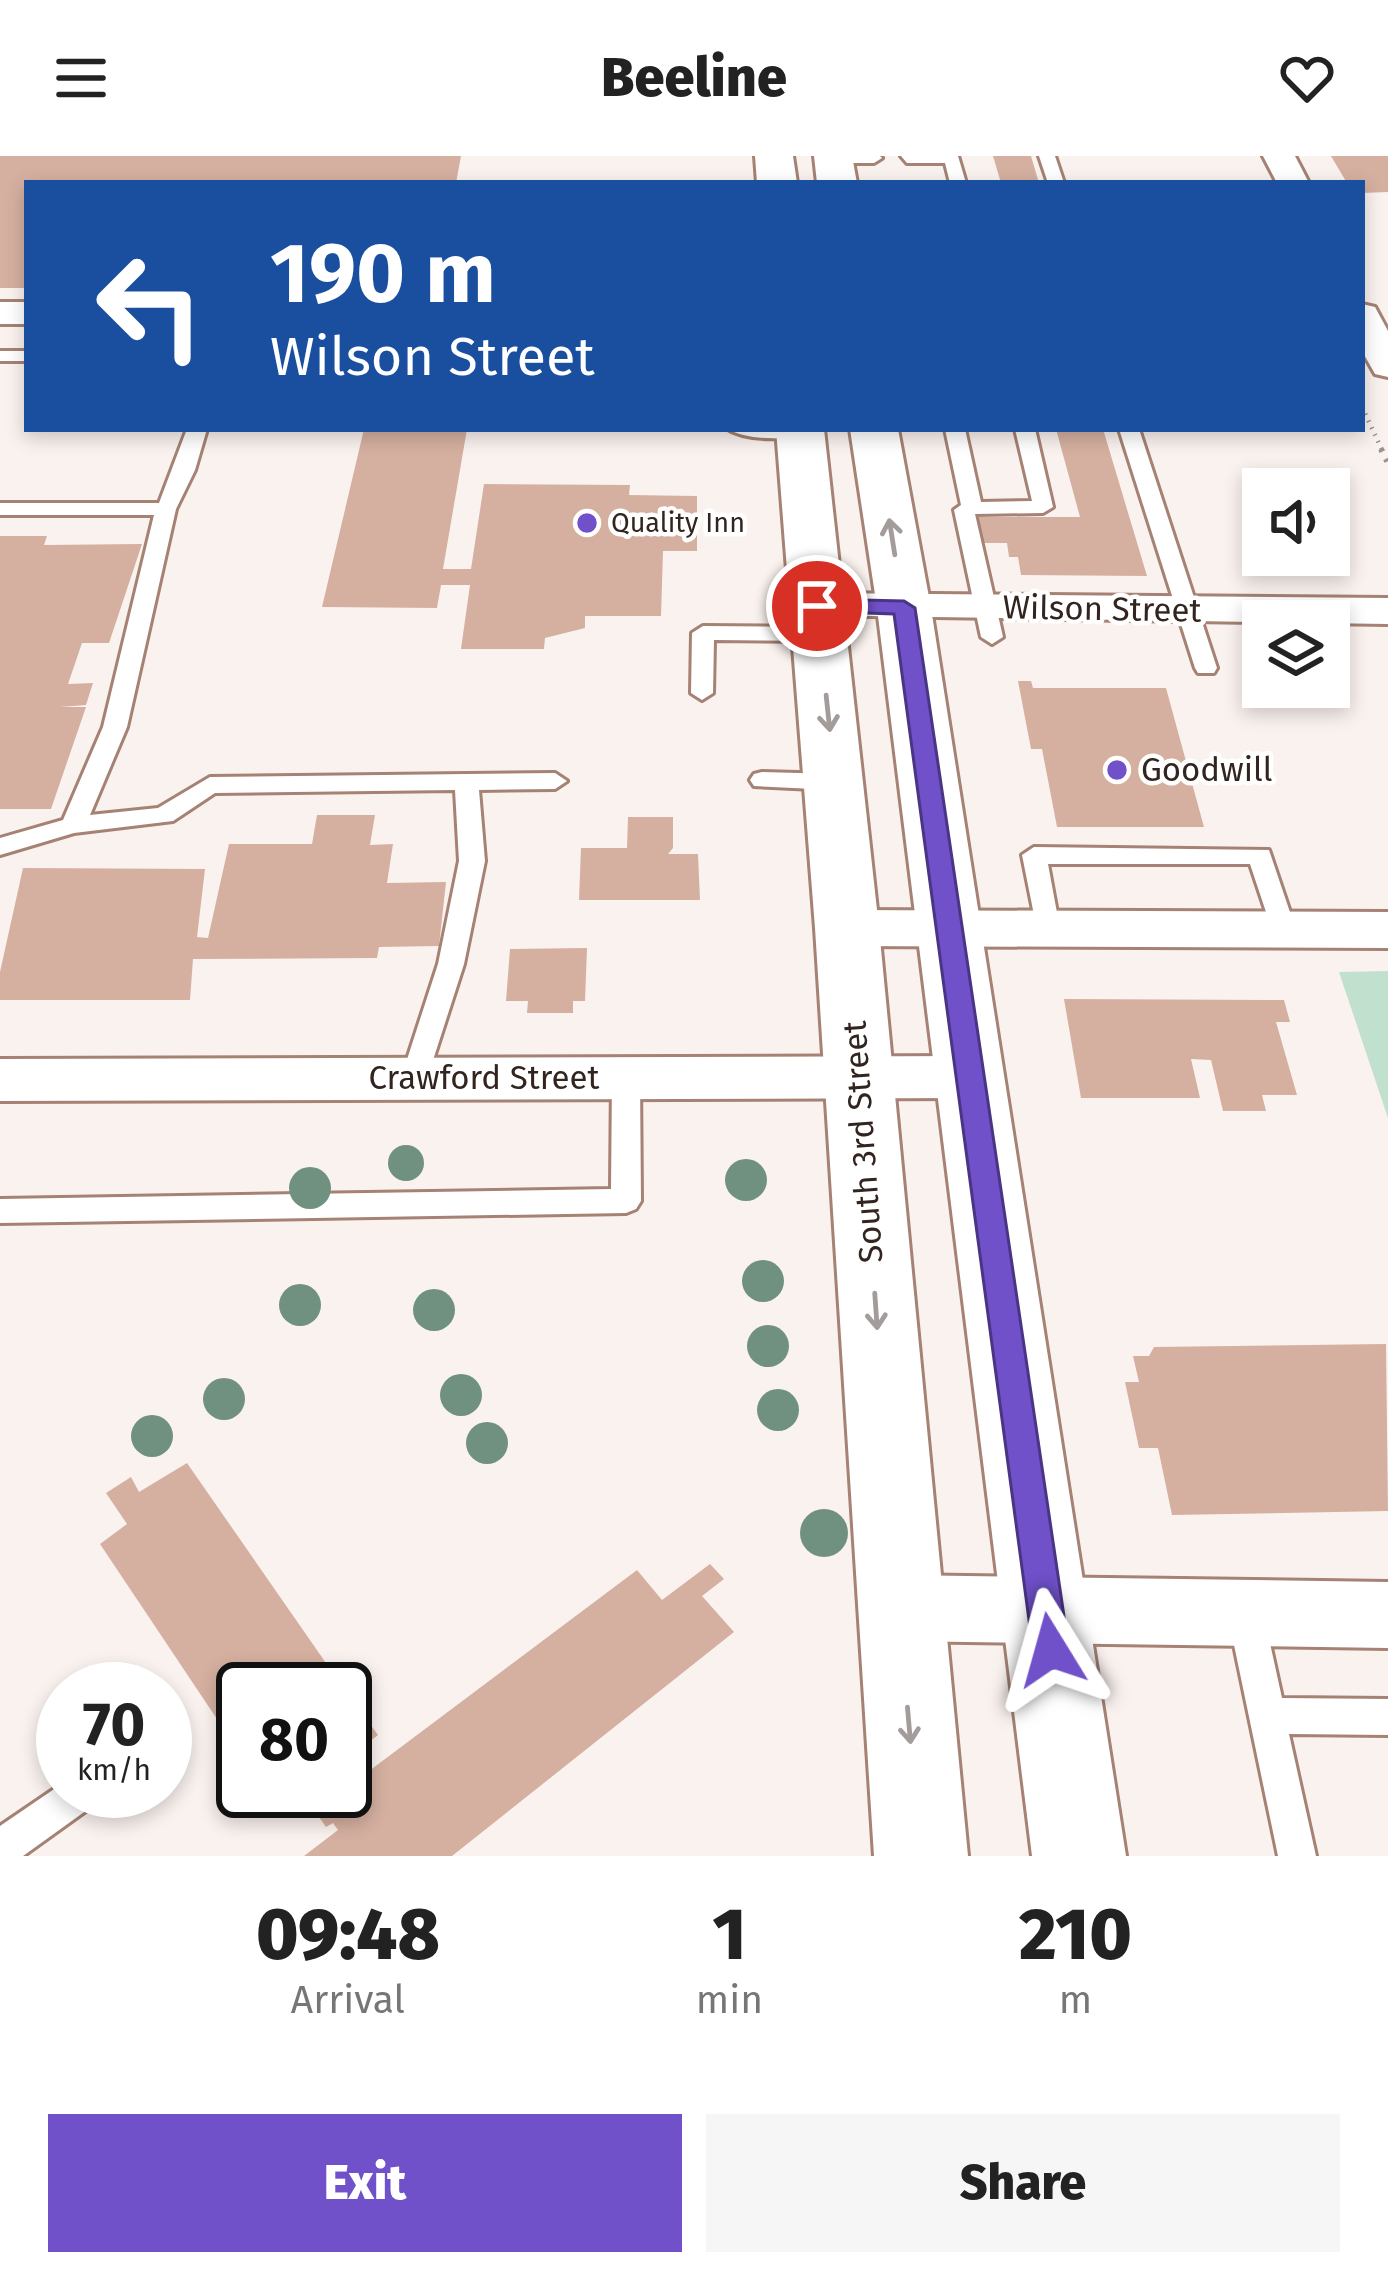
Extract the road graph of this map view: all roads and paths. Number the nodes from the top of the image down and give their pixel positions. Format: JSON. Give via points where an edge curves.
{"nodes":[{"id":1,"x":874,"y":158,"type":"edge"},
{"id":2,"x":834,"y":166,"type":"edge"},
{"id":3,"x":908,"y":170,"type":"edge"},
{"id":4,"x":957,"y":180,"type":"edge"},
{"id":5,"x":1365,"y":319,"type":"edge"},
{"id":6,"x":1388,"y":366,"type":"edge"},
{"id":7,"x":1365,"y":413,"type":"edge"},
{"id":8,"x":196,"y":432,"type":"edge"},
{"id":9,"x":779,"y":432,"type":"edge"},
{"id":10,"x":875,"y":432,"type":"edge"},
{"id":11,"x":956,"y":432,"type":"edge"},
{"id":12,"x":1026,"y":432,"type":"edge"},
{"id":13,"x":1130,"y":432,"type":"edge"},
{"id":14,"x":1388,"y":463,"type":"edge"},
{"id":15,"x":972,"y":508,"type":"junction"},
{"id":16,"x":0,"y":509,"type":"edge"},
{"id":17,"x":166,"y":509,"type":"junction"},
{"id":18,"x":904,"y":608,"type":"junction"},
{"id":19,"x":1187,"y":610,"type":"junction"},
{"id":20,"x":1388,"y":611,"type":"edge"},
{"id":21,"x":818,"y":620,"type":"junction"},
{"id":22,"x":989,"y":623,"type":"junction"},
{"id":23,"x":1206,"y":668,"type":"dead end"},
{"id":24,"x":701,"y":693,"type":"dead end"},
{"id":25,"x":762,"y":780,"type":"dead end"},
{"id":26,"x":555,"y":781,"type":"dead end"},
{"id":27,"x":466,"y":782,"type":"junction"},
{"id":28,"x":834,"y":782,"type":"junction"},
{"id":29,"x":73,"y":825,"type":"junction"},
{"id":30,"x":0,"y":847,"type":"edge"},
{"id":31,"x":847,"y":928,"type":"junction"},
{"id":32,"x":949,"y":929,"type":"junction"},
{"id":33,"x":1047,"y":929,"type":"junction"},
{"id":34,"x":1283,"y":930,"type":"junction"},
{"id":35,"x":1388,"y":930,"type":"edge"},
{"id":36,"x":859,"y":1076,"type":"junction"},
{"id":37,"x":967,"y":1077,"type":"junction"},
{"id":38,"x":415,"y":1078,"type":"junction"},
{"id":39,"x":626,"y":1078,"type":"junction"},
{"id":40,"x":0,"y":1080,"type":"edge"},
{"id":41,"x":0,"y":1211,"type":"edge"},
{"id":42,"x":899,"y":1608,"type":"junction"},
{"id":43,"x":1046,"y":1609,"type":"junction"},
{"id":44,"x":1246,"y":1616,"type":"junction"},
{"id":45,"x":1388,"y":1616,"type":"edge"},
{"id":46,"x":1267,"y":1716,"type":"junction"},
{"id":47,"x":1388,"y":1717,"type":"edge"},
{"id":48,"x":44,"y":1818,"type":"edge"},
{"id":49,"x":0,"y":1849,"type":"edge"},
{"id":50,"x":921,"y":1856,"type":"edge"},
{"id":51,"x":1079,"y":1856,"type":"edge"},
{"id":52,"x":1297,"y":1856,"type":"edge"}],
"edges":[{"from":1,"to":2,"type":"lane"},
{"from":3,"to":4,"type":"lane","via":[[952,158]]},
{"from":5,"to":6,"type":"street"},
{"from":7,"to":14,"type":"path"},
{"from":8,"to":17,"type":"lane"},
{"from":9,"to":21,"type":"highway","name":"South 3rd Street"},
{"from":18,"to":10,"type":"highway","one_way":true},
{"from":11,"to":15,"type":"lane"},
{"from":12,"to":15,"type":"lane","via":[[1043,507]]},
{"from":13,"to":19,"type":"lane"},
{"from":15,"to":22,"type":"lane","via":[[964,509]]},
{"from":16,"to":17,"type":"lane"},
{"from":17,"to":29,"type":"lane","via":[[115,728]]},
{"from":18,"to":21,"type":"street","name":"Wilson Street"},
{"from":18,"to":22,"type":"street","name":"Wilson Street"},
{"from":18,"to":32,"type":"highway"},
{"from":19,"to":20,"type":"street","name":"Wilson Street"},
{"from":19,"to":22,"type":"street","name":"Wilson Street"},
{"from":19,"to":23,"type":"lane"},
{"from":21,"to":24,"type":"lane","via":[[703,633]]},
{"from":21,"to":28,"type":"highway","name":"South 3rd Street","one_way":true},
{"from":25,"to":28,"type":"lane"},
{"from":26,"to":27,"type":"lane"},
{"from":27,"to":29,"type":"lane","via":[[210,785],[164,815]]},
{"from":27,"to":38,"type":"lane","via":[[472,861]]},
{"from":28,"to":31,"type":"highway","name":"South 3rd Street"},
{"from":29,"to":30,"type":"lane"},
{"from":31,"to":32,"type":"street"},
{"from":31,"to":36,"type":"highway","name":"South 3rd Street"},
{"from":32,"to":33,"type":"street"},
{"from":32,"to":37,"type":"highway"},
{"from":33,"to":34,"type":"street"},
{"from":33,"to":34,"type":"lane","via":[[1034,855],[1260,856]]},
{"from":34,"to":35,"type":"street"},
{"from":36,"to":37,"type":"street","name":"Crawford Street"},
{"from":36,"to":39,"type":"street","name":"Crawford Street"},
{"from":36,"to":42,"type":"highway","name":"South 3rd Street","one_way":true},
{"from":37,"to":43,"type":"highway"},
{"from":38,"to":39,"type":"street","name":"Crawford Street"},
{"from":38,"to":40,"type":"street","name":"Crawford Street"},
{"from":39,"to":41,"type":"lane","via":[[626,1201]]},
{"from":42,"to":43,"type":"street"},
{"from":42,"to":50,"type":"highway","name":"South 3rd Street","one_way":true},
{"from":43,"to":44,"type":"street"},
{"from":43,"to":51,"type":"highway"},
{"from":44,"to":45,"type":"street"},
{"from":44,"to":46,"type":"lane"},
{"from":46,"to":47,"type":"lane"},
{"from":46,"to":52,"type":"lane"},
{"from":48,"to":49,"type":"lane"}]}
